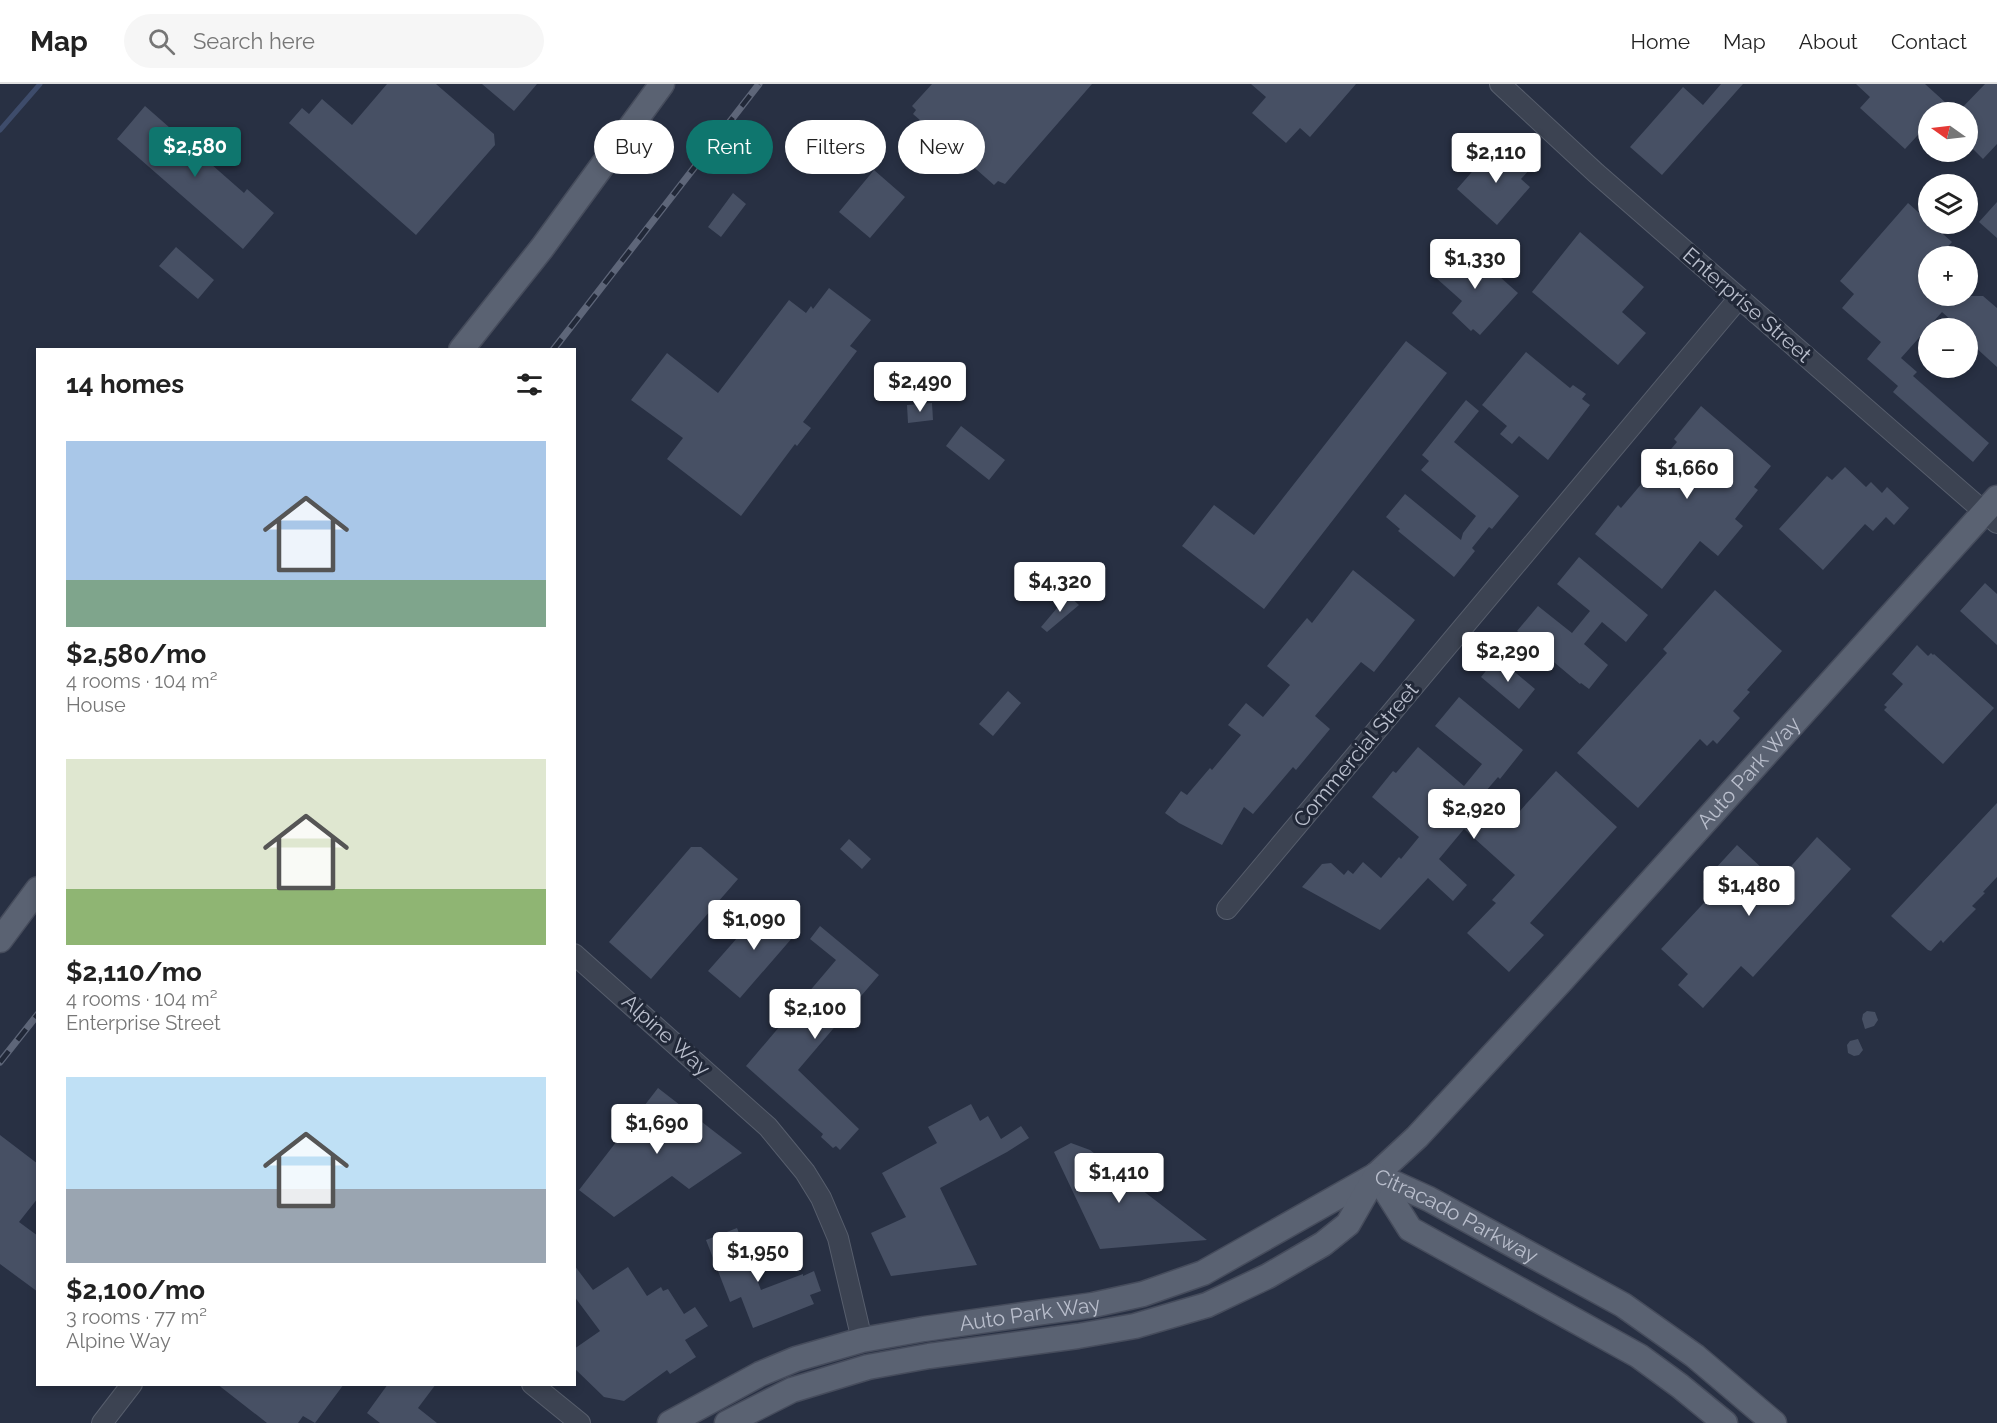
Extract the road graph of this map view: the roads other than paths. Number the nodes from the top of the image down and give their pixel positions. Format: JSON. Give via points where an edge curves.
{"nodes":[{"id":1,"x":662,"y":84,"type":"edge"},
{"id":2,"x":1500,"y":84,"type":"edge"},
{"id":3,"x":1739,"y":298,"type":"junction"},
{"id":4,"x":463,"y":348,"type":"edge"},
{"id":5,"x":1993,"y":511,"type":"edge"},
{"id":6,"x":36,"y":892,"type":"edge"},
{"id":7,"x":1227,"y":909,"type":"dead end"},
{"id":8,"x":0,"y":940,"type":"edge"},
{"id":9,"x":576,"y":956,"type":"edge"},
{"id":10,"x":1376,"y":1175,"type":"junction"},
{"id":11,"x":862,"y":1340,"type":"junction"},
{"id":12,"x":130,"y":1386,"type":"edge"},
{"id":13,"x":534,"y":1386,"type":"edge"},
{"id":14,"x":102,"y":1423,"type":"edge"},
{"id":15,"x":580,"y":1423,"type":"edge"},
{"id":16,"x":670,"y":1423,"type":"edge"},
{"id":17,"x":727,"y":1423,"type":"edge"},
{"id":18,"x":1725,"y":1423,"type":"edge"},
{"id":19,"x":1774,"y":1423,"type":"edge"}],
"edges":[{"from":1,"to":4,"type":"main road","via":[[542,248]]},
{"from":2,"to":3,"type":"street","name":"Enterprise Street"},
{"from":3,"to":5,"type":"street","name":"Enterprise Street"},
{"from":3,"to":7,"type":"street","name":"Commercial Street"},
{"from":5,"to":10,"type":"main road","name":"Auto Park Way","via":[[1417,1137]]},
{"from":6,"to":8,"type":"main road"},
{"from":9,"to":11,"type":"street","name":"Alpine Way","via":[[768,1127],[805,1172],[838,1238]]},
{"from":10,"to":11,"type":"main road","name":"Auto Park Way","via":[[1203,1273],[1143,1294]]},
{"from":10,"to":17,"type":"main road","name":"Auto Park Way","via":[[1348,1224],[1323,1244],[1207,1305],[1135,1326],[868,1367],[792,1390]]},
{"from":10,"to":18,"type":"main road","name":"Citracado Parkway","via":[[1410,1229],[1639,1356]]},
{"from":10,"to":19,"type":"main road","name":"Citracado Parkway","via":[[1429,1199],[1623,1305],[1695,1356]]},
{"from":11,"to":16,"type":"main road","name":"Auto Park Way","via":[[760,1374]]},
{"from":12,"to":14,"type":"street"},
{"from":13,"to":15,"type":"street"}]}
